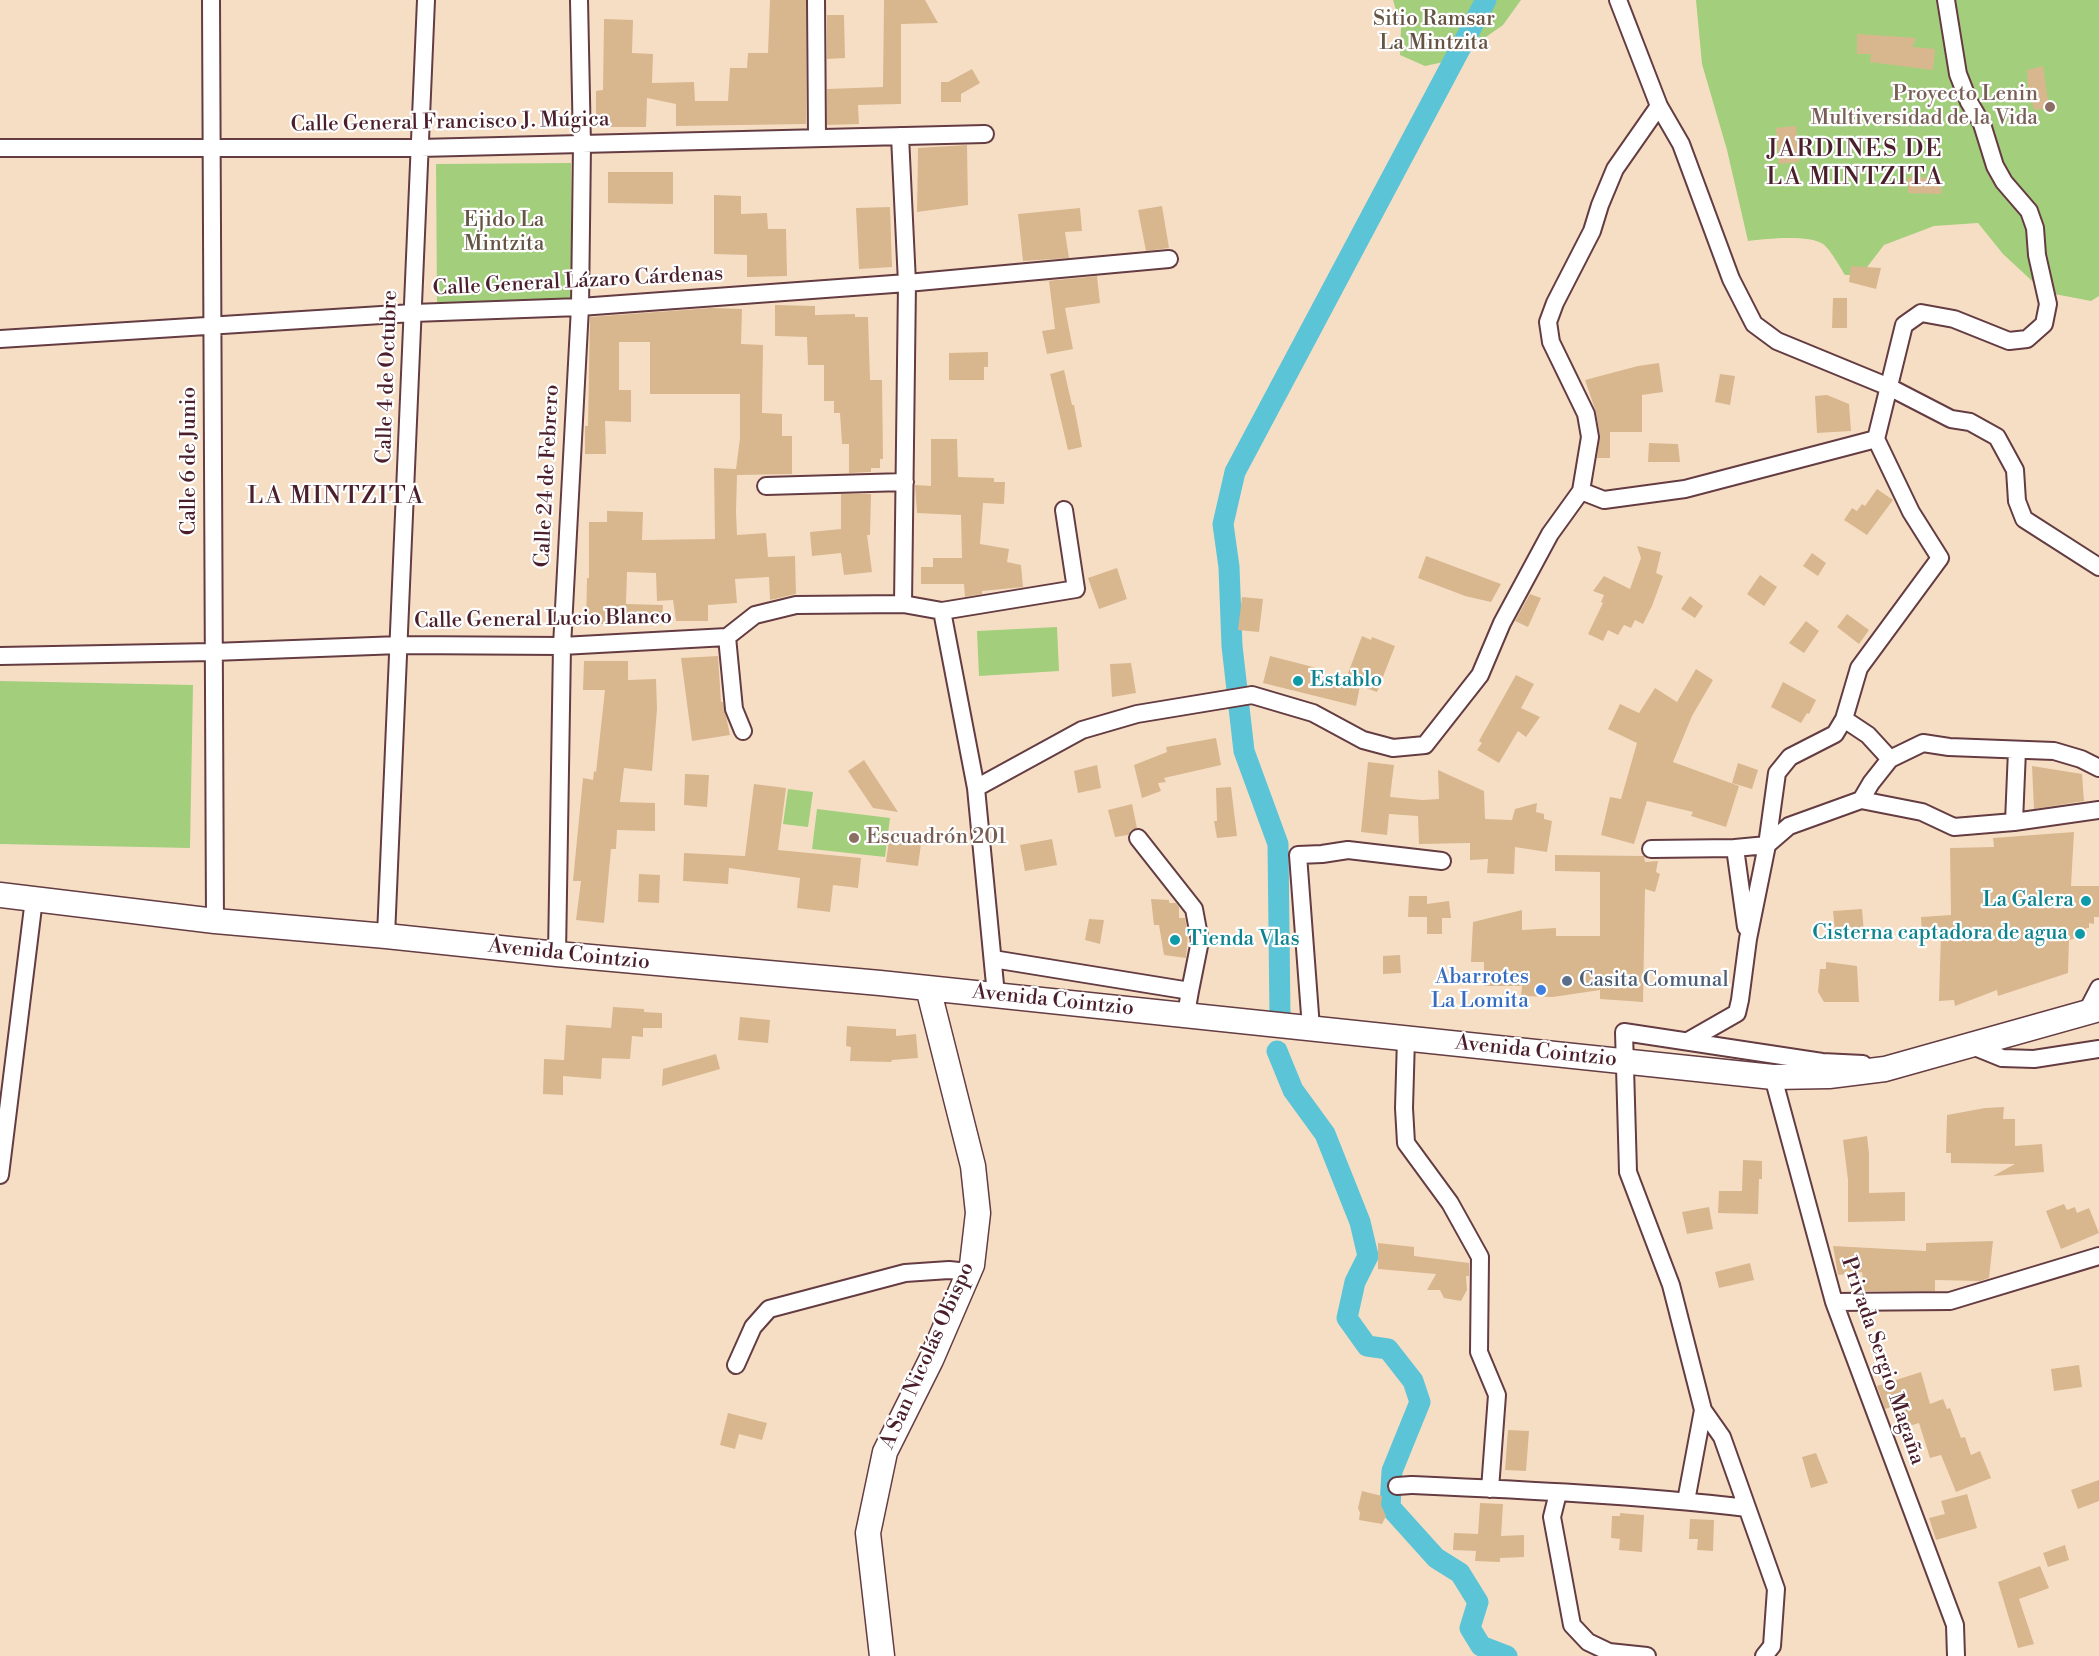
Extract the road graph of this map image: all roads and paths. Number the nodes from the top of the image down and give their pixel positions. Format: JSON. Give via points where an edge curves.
{"nodes":[{"id":1,"x":211,"y":0,"type":"edge"},
{"id":2,"x":426,"y":0,"type":"edge"},
{"id":3,"x":579,"y":0,"type":"edge"},
{"id":4,"x":816,"y":0,"type":"edge"},
{"id":5,"x":1617,"y":0,"type":"edge"},
{"id":6,"x":1946,"y":0,"type":"edge"},
{"id":7,"x":1659,"y":106,"type":"junction"},
{"id":8,"x":985,"y":134,"type":"dead end"},
{"id":9,"x":900,"y":136,"type":"junction"},
{"id":10,"x":817,"y":138,"type":"junction"},
{"id":11,"x":582,"y":144,"type":"junction"},
{"id":12,"x":420,"y":147,"type":"junction"},
{"id":13,"x":0,"y":148,"type":"edge"},
{"id":14,"x":211,"y":148,"type":"junction"},
{"id":15,"x":1170,"y":259,"type":"dead end"},
{"id":16,"x":907,"y":283,"type":"junction"},
{"id":17,"x":580,"y":307,"type":"junction"},
{"id":18,"x":413,"y":313,"type":"junction"},
{"id":19,"x":212,"y":325,"type":"junction"},
{"id":20,"x":0,"y":339,"type":"edge"},
{"id":21,"x":1889,"y":387,"type":"junction"},
{"id":22,"x":1876,"y":439,"type":"junction"},
{"id":23,"x":904,"y":482,"type":"junction"},
{"id":24,"x":766,"y":486,"type":"dead end"},
{"id":25,"x":1581,"y":491,"type":"junction"},
{"id":26,"x":1064,"y":510,"type":"dead end"},
{"id":27,"x":2099,"y":567,"type":"edge"},
{"id":28,"x":903,"y":604,"type":"junction"},
{"id":29,"x":942,"y":611,"type":"junction"},
{"id":30,"x":726,"y":637,"type":"junction"},
{"id":31,"x":400,"y":645,"type":"junction"},
{"id":32,"x":562,"y":646,"type":"junction"},
{"id":33,"x":213,"y":652,"type":"junction"},
{"id":34,"x":0,"y":656,"type":"edge"},
{"id":35,"x":1844,"y":719,"type":"junction"},
{"id":36,"x":743,"y":730,"type":"dead end"},
{"id":37,"x":2017,"y":750,"type":"junction"},
{"id":38,"x":1890,"y":759,"type":"junction"},
{"id":39,"x":2099,"y":768,"type":"edge"},
{"id":40,"x":976,"y":788,"type":"junction"},
{"id":41,"x":1861,"y":800,"type":"junction"},
{"id":42,"x":2099,"y":810,"type":"edge"},
{"id":43,"x":2014,"y":822,"type":"junction"},
{"id":44,"x":1138,"y":838,"type":"dead end"},
{"id":45,"x":1767,"y":845,"type":"junction"},
{"id":46,"x":1735,"y":848,"type":"junction"},
{"id":47,"x":1652,"y":849,"type":"dead end"},
{"id":48,"x":1442,"y":861,"type":"dead end"},
{"id":49,"x":0,"y":895,"type":"edge"},
{"id":50,"x":34,"y":899,"type":"junction"},
{"id":51,"x":215,"y":921,"type":"junction"},
{"id":52,"x":386,"y":936,"type":"junction"},
{"id":53,"x":1748,"y":939,"type":"junction"},
{"id":54,"x":557,"y":954,"type":"junction"},
{"id":55,"x":993,"y":959,"type":"junction"},
{"id":56,"x":928,"y":988,"type":"junction"},
{"id":57,"x":2099,"y":988,"type":"edge"},
{"id":58,"x":996,"y":995,"type":"junction"},
{"id":59,"x":1188,"y":1002,"type":"junction"},
{"id":60,"x":2092,"y":1011,"type":"edge"},
{"id":61,"x":1311,"y":1028,"type":"junction"},
{"id":62,"x":1406,"y":1038,"type":"junction"},
{"id":63,"x":1688,"y":1041,"type":"junction"},
{"id":64,"x":1970,"y":1045,"type":"junction"},
{"id":65,"x":2099,"y":1049,"type":"edge"},
{"id":66,"x":1624,"y":1062,"type":"junction"},
{"id":67,"x":1885,"y":1069,"type":"junction"},
{"id":68,"x":1773,"y":1077,"type":"junction"},
{"id":69,"x":0,"y":1175,"type":"edge"},
{"id":70,"x":2099,"y":1256,"type":"edge"},
{"id":71,"x":969,"y":1272,"type":"junction"},
{"id":72,"x":1834,"y":1302,"type":"junction"},
{"id":73,"x":736,"y":1365,"type":"dead end"},
{"id":74,"x":1703,"y":1410,"type":"junction"},
{"id":75,"x":1397,"y":1486,"type":"dead end"},
{"id":76,"x":1490,"y":1489,"type":"junction"},
{"id":77,"x":1558,"y":1493,"type":"junction"},
{"id":78,"x":1686,"y":1501,"type":"junction"},
{"id":79,"x":1747,"y":1508,"type":"junction"},
{"id":80,"x":882,"y":1656,"type":"edge"},
{"id":81,"x":1647,"y":1656,"type":"edge"},
{"id":82,"x":1764,"y":1656,"type":"edge"},
{"id":83,"x":1956,"y":1656,"type":"edge"}],
"edges":[{"from":1,"to":14,"type":"street","name":"Calle 6 de Junio"},
{"from":2,"to":12,"type":"street","name":"Calle 4 de Octubre"},
{"from":3,"to":11,"type":"street","name":"Calle 24 de Febrero"},
{"from":4,"to":10,"type":"street"},
{"from":5,"to":7,"type":"street"},
{"from":6,"to":21,"type":"street","via":[[1958,74],[1965,93],[1982,124],[1995,166],[2030,211],[2048,304],[2044,324],[2027,339],[2009,341],[1954,319],[1921,313],[1904,325]]},
{"from":7,"to":21,"type":"street","via":[[1681,144],[1731,279],[1754,324],[1777,341]]},
{"from":7,"to":25,"type":"street","via":[[1615,169],[1592,231],[1548,322],[1551,342],[1586,414],[1590,437]]},
{"from":8,"to":9,"type":"street","name":"Calle General Francisco J. Múgica"},
{"from":9,"to":10,"type":"street","name":"Calle General Francisco J. Múgica"},
{"from":9,"to":16,"type":"street"},
{"from":10,"to":11,"type":"street","name":"Calle General Francisco J. Múgica"},
{"from":11,"to":12,"type":"street","name":"Calle General Francisco J. Múgica"},
{"from":11,"to":17,"type":"street","name":"Calle 24 de Febrero"},
{"from":12,"to":14,"type":"street","name":"Calle General Francisco J. Múgica"},
{"from":12,"to":18,"type":"street","name":"Calle 4 de Octubre"},
{"from":13,"to":14,"type":"street","name":"Calle General Francisco J. Múgica"},
{"from":14,"to":19,"type":"street","name":"Calle 6 de Junio"},
{"from":15,"to":16,"type":"street","name":"Calle General Lázaro Cárdenas"},
{"from":16,"to":17,"type":"street","name":"Calle General Lázaro Cárdenas"},
{"from":16,"to":23,"type":"street"},
{"from":17,"to":18,"type":"street","name":"Calle General Lázaro Cárdenas"},
{"from":17,"to":32,"type":"street","name":"Calle 24 de Febrero"},
{"from":18,"to":19,"type":"street","name":"Calle General Lázaro Cárdenas"},
{"from":18,"to":31,"type":"street","name":"Calle 4 de Octubre"},
{"from":19,"to":20,"type":"street","name":"Calle General Lázaro Cárdenas"},
{"from":19,"to":33,"type":"street","name":"Calle 6 de Junio"},
{"from":21,"to":22,"type":"street"},
{"from":21,"to":27,"type":"street","via":[[1950,419],[1970,422],[1997,437],[2015,470],[2017,501],[2024,519]]},
{"from":22,"to":25,"type":"street","via":[[1685,489],[1604,500]]},
{"from":22,"to":35,"type":"street","via":[[1911,512],[1940,558],[1860,668]]},
{"from":23,"to":24,"type":"street"},
{"from":23,"to":28,"type":"street"},
{"from":25,"to":40,"type":"street","via":[[1544,544],[1502,623],[1480,675],[1425,745],[1393,748],[1363,740],[1313,713],[1252,695],[1137,714],[1082,730]]},
{"from":26,"to":29,"type":"street","via":[[1076,589]]},
{"from":28,"to":29,"type":"street"},
{"from":28,"to":30,"type":"street","via":[[796,605],[755,615]]},
{"from":29,"to":40,"type":"street"},
{"from":30,"to":32,"type":"street","name":"Calle General Lucio Blanco"},
{"from":30,"to":36,"type":"street","via":[[734,709]]},
{"from":31,"to":32,"type":"street","name":"Calle General Lucio Blanco"},
{"from":31,"to":33,"type":"street","name":"Calle General Lucio Blanco"},
{"from":31,"to":52,"type":"street","name":"Calle 4 de Octubre"},
{"from":32,"to":54,"type":"street","name":"Calle 24 de Febrero"},
{"from":33,"to":34,"type":"street","name":"Calle General Lucio Blanco"},
{"from":33,"to":51,"type":"street","name":"Calle 6 de Junio"},
{"from":35,"to":38,"type":"street","via":[[1868,735]]},
{"from":35,"to":45,"type":"street","via":[[1835,734],[1790,757],[1778,773]]},
{"from":37,"to":38,"type":"street","via":[[1923,743]]},
{"from":37,"to":39,"type":"street","via":[[2054,751]]},
{"from":37,"to":43,"type":"street"},
{"from":38,"to":41,"type":"street"},
{"from":40,"to":55,"type":"street"},
{"from":41,"to":43,"type":"street","via":[[1922,812],[1954,827]]},
{"from":41,"to":45,"type":"street","via":[[1789,826]]},
{"from":42,"to":43,"type":"street"},
{"from":44,"to":59,"type":"street","via":[[1194,909],[1200,941]]},
{"from":45,"to":46,"type":"street"},
{"from":45,"to":53,"type":"street"},
{"from":46,"to":47,"type":"street"},
{"from":46,"to":53,"type":"street"},
{"from":48,"to":61,"type":"street","via":[[1347,850],[1298,855]]},
{"from":49,"to":50,"type":"main road","name":"Avenida Cointzio"},
{"from":50,"to":51,"type":"main road","name":"Avenida Cointzio"},
{"from":50,"to":69,"type":"street"},
{"from":51,"to":52,"type":"main road","name":"Avenida Cointzio"},
{"from":52,"to":54,"type":"main road","name":"Avenida Cointzio"},
{"from":53,"to":63,"type":"street","via":[[1737,1013]]},
{"from":54,"to":56,"type":"main road","name":"Avenida Cointzio"},
{"from":55,"to":58,"type":"street"},
{"from":55,"to":59,"type":"street"},
{"from":56,"to":58,"type":"main road","name":"Avenida Cointzio"},
{"from":56,"to":71,"type":"main road","name":"A San Nicolás Obispo","via":[[973,1166],[978,1213]]},
{"from":57,"to":60,"type":"street"},
{"from":58,"to":59,"type":"main road","name":"Avenida Cointzio"},
{"from":59,"to":61,"type":"main road","name":"Avenida Cointzio"},
{"from":60,"to":64,"type":"main road","name":"Avenida Cointzio"},
{"from":61,"to":62,"type":"main road","name":"Avenida Cointzio"},
{"from":62,"to":66,"type":"main road","name":"Avenida Cointzio"},
{"from":62,"to":76,"type":"street","via":[[1406,1143],[1450,1203],[1480,1257],[1479,1352],[1497,1395]]},
{"from":63,"to":66,"type":"street","via":[[1624,1032]]},
{"from":63,"to":67,"type":"street"},
{"from":64,"to":65,"type":"street","via":[[2002,1058],[2034,1059]]},
{"from":64,"to":67,"type":"main road","name":"Avenida Cointzio"},
{"from":66,"to":68,"type":"main road","name":"Avenida Cointzio"},
{"from":66,"to":74,"type":"street","via":[[1628,1172],[1671,1285]]},
{"from":67,"to":68,"type":"main road","name":"Avenida Cointzio"},
{"from":68,"to":72,"type":"street","name":"Privada Sergio Magaña"},
{"from":70,"to":72,"type":"street","via":[[1950,1301]]},
{"from":71,"to":73,"type":"street","via":[[905,1273],[769,1309],[753,1327]]},
{"from":71,"to":80,"type":"main road","name":"A San Nicolás Obispo","via":[[885,1452],[868,1533]]},
{"from":72,"to":83,"type":"street","name":"Privada Sergio Magaña","via":[[1955,1625]]},
{"from":74,"to":78,"type":"street"},
{"from":74,"to":79,"type":"street","via":[[1722,1437]]},
{"from":75,"to":76,"type":"street"},
{"from":76,"to":77,"type":"street"},
{"from":77,"to":78,"type":"street"},
{"from":77,"to":81,"type":"street","via":[[1552,1517],[1572,1625],[1588,1642],[1609,1652]]},
{"from":78,"to":79,"type":"street"},
{"from":79,"to":82,"type":"street","via":[[1776,1589],[1772,1646]]}]}
